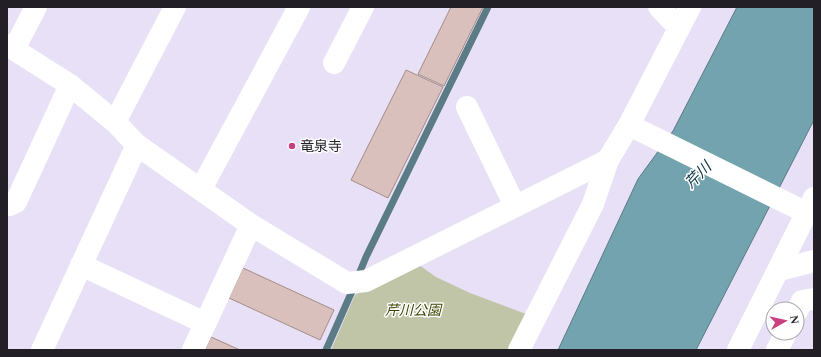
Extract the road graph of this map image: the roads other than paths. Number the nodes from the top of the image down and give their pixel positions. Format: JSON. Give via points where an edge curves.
{"nodes":[{"id":1,"x":36,"y":7,"type":"edge"},
{"id":2,"x":175,"y":7,"type":"edge"},
{"id":3,"x":299,"y":7,"type":"edge"},
{"id":4,"x":363,"y":7,"type":"edge"},
{"id":5,"x":659,"y":7,"type":"edge"},
{"id":6,"x":690,"y":7,"type":"edge"},
{"id":7,"x":679,"y":28,"type":"junction"},
{"id":8,"x":10,"y":46,"type":"edge"},
{"id":9,"x":334,"y":63,"type":"dead end"},
{"id":10,"x":70,"y":85,"type":"junction"},
{"id":11,"x":468,"y":107,"type":"dead end"},
{"id":12,"x":116,"y":122,"type":"junction"},
{"id":13,"x":634,"y":127,"type":"junction"},
{"id":14,"x":137,"y":144,"type":"junction"},
{"id":15,"x":608,"y":160,"type":"junction"},
{"id":16,"x":201,"y":189,"type":"junction"},
{"id":17,"x":7,"y":204,"type":"edge"},
{"id":18,"x":515,"y":206,"type":"junction"},
{"id":19,"x":805,"y":206,"type":"edge"},
{"id":20,"x":251,"y":225,"type":"junction"},
{"id":21,"x":814,"y":261,"type":"edge"},
{"id":22,"x":81,"y":265,"type":"junction"},
{"id":23,"x":779,"y":270,"type":"junction"},
{"id":24,"x":814,"y":299,"type":"edge"},
{"id":25,"x":802,"y":301,"type":"edge"},
{"id":26,"x":205,"y":323,"type":"junction"},
{"id":27,"x":782,"y":341,"type":"edge"},
{"id":28,"x":42,"y":350,"type":"edge"},
{"id":29,"x":193,"y":350,"type":"edge"},
{"id":30,"x":519,"y":350,"type":"edge"},
{"id":31,"x":738,"y":350,"type":"edge"},
{"id":32,"x":777,"y":350,"type":"edge"}],
"edges":[{"from":1,"to":8,"type":"street"},
{"from":2,"to":12,"type":"street"},
{"from":3,"to":16,"type":"street"},
{"from":4,"to":9,"type":"street"},
{"from":5,"to":7,"type":"street"},
{"from":6,"to":7,"type":"street"},
{"from":7,"to":13,"type":"street"},
{"from":8,"to":10,"type":"street"},
{"from":10,"to":12,"type":"street"},
{"from":10,"to":17,"type":"street","via":[[16,202]]},
{"from":11,"to":18,"type":"street"},
{"from":12,"to":14,"type":"street"},
{"from":13,"to":15,"type":"street"},
{"from":13,"to":19,"type":"street"},
{"from":14,"to":16,"type":"street"},
{"from":14,"to":22,"type":"street"},
{"from":15,"to":18,"type":"street"},
{"from":15,"to":30,"type":"street","via":[[593,204]]},
{"from":16,"to":20,"type":"street"},
{"from":18,"to":20,"type":"street","via":[[366,281],[347,283]]},
{"from":19,"to":23,"type":"street"},
{"from":20,"to":26,"type":"street"},
{"from":21,"to":23,"type":"street"},
{"from":22,"to":26,"type":"street"},
{"from":22,"to":28,"type":"street"},
{"from":23,"to":31,"type":"street"},
{"from":24,"to":25,"type":"street"},
{"from":26,"to":29,"type":"street"},
{"from":27,"to":32,"type":"street"}]}
